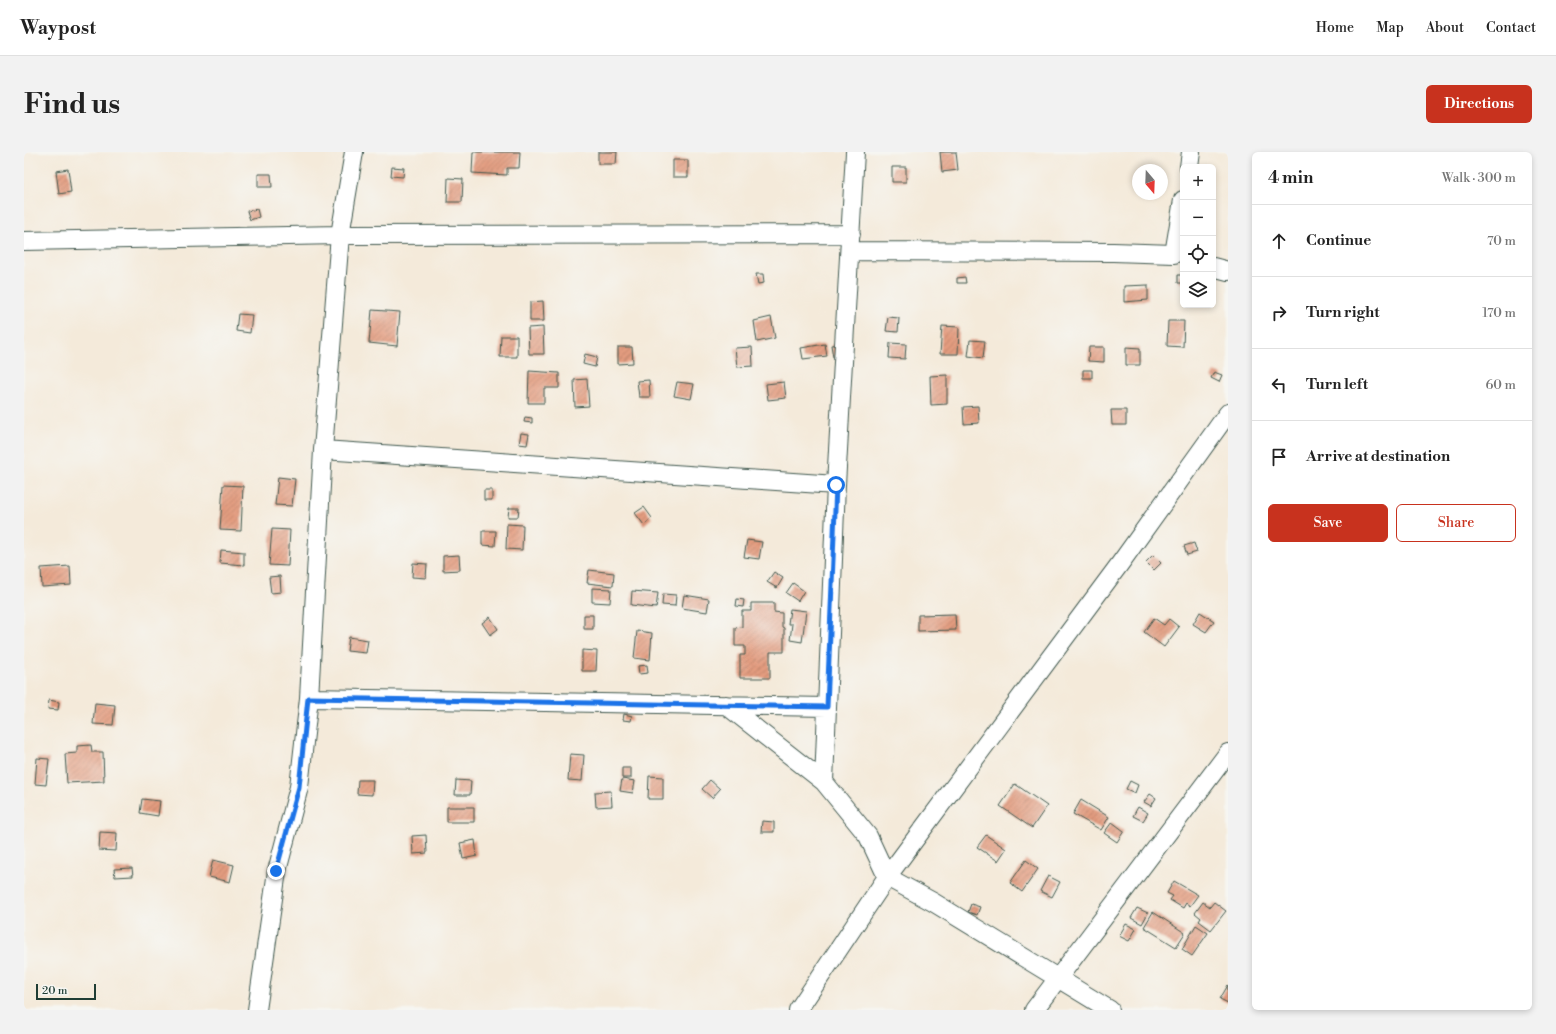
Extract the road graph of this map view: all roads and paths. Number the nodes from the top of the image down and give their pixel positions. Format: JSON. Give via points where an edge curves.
{"nodes":[{"id":1,"x":354,"y":152,"type":"edge"},
{"id":2,"x":855,"y":152,"type":"edge"},
{"id":3,"x":1191,"y":152,"type":"edge"},
{"id":4,"x":1189,"y":164,"type":"edge"},
{"id":5,"x":1180,"y":234,"type":"edge"},
{"id":6,"x":340,"y":235,"type":"junction"},
{"id":7,"x":24,"y":241,"type":"edge"},
{"id":8,"x":850,"y":243,"type":"junction"},
{"id":9,"x":1178,"y":256,"type":"edge"},
{"id":10,"x":1216,"y":267,"type":"edge"},
{"id":11,"x":1228,"y":271,"type":"edge"},
{"id":12,"x":1228,"y":413,"type":"edge"},
{"id":13,"x":324,"y":450,"type":"junction"},
{"id":14,"x":836,"y":485,"type":"junction"},
{"id":15,"x":308,"y":698,"type":"junction"},
{"id":16,"x":726,"y":705,"type":"junction"},
{"id":17,"x":827,"y":707,"type":"junction"},
{"id":18,"x":1228,"y":753,"type":"edge"},
{"id":19,"x":824,"y":782,"type":"junction"},
{"id":20,"x":887,"y":877,"type":"junction"},
{"id":21,"x":1059,"y":978,"type":"junction"},
{"id":22,"x":257,"y":1010,"type":"edge"},
{"id":23,"x":798,"y":1010,"type":"edge"},
{"id":24,"x":1034,"y":1010,"type":"edge"},
{"id":25,"x":1110,"y":1010,"type":"edge"}],
"edges":[{"from":1,"to":6,"type":"street"},
{"from":2,"to":8,"type":"street"},
{"from":3,"to":4,"type":"street"},
{"from":5,"to":9,"type":"street"},
{"from":6,"to":7,"type":"street"},
{"from":6,"to":8,"type":"street"},
{"from":6,"to":13,"type":"street"},
{"from":8,"to":9,"type":"street"},
{"from":8,"to":14,"type":"street"},
{"from":10,"to":11,"type":"street"},
{"from":12,"to":20,"type":"street","via":[[1110,577]]},
{"from":13,"to":14,"type":"street"},
{"from":13,"to":15,"type":"street"},
{"from":14,"to":17,"type":"street"},
{"from":15,"to":16,"type":"street"},
{"from":15,"to":22,"type":"street","via":[[299,787],[276,871]]},
{"from":16,"to":17,"type":"street"},
{"from":16,"to":19,"type":"street"},
{"from":17,"to":19,"type":"street"},
{"from":18,"to":21,"type":"street"},
{"from":19,"to":20,"type":"street","via":[[868,836]]},
{"from":20,"to":21,"type":"street","via":[[934,902]]},
{"from":20,"to":23,"type":"street"},
{"from":21,"to":24,"type":"street"},
{"from":21,"to":25,"type":"street"}]}
